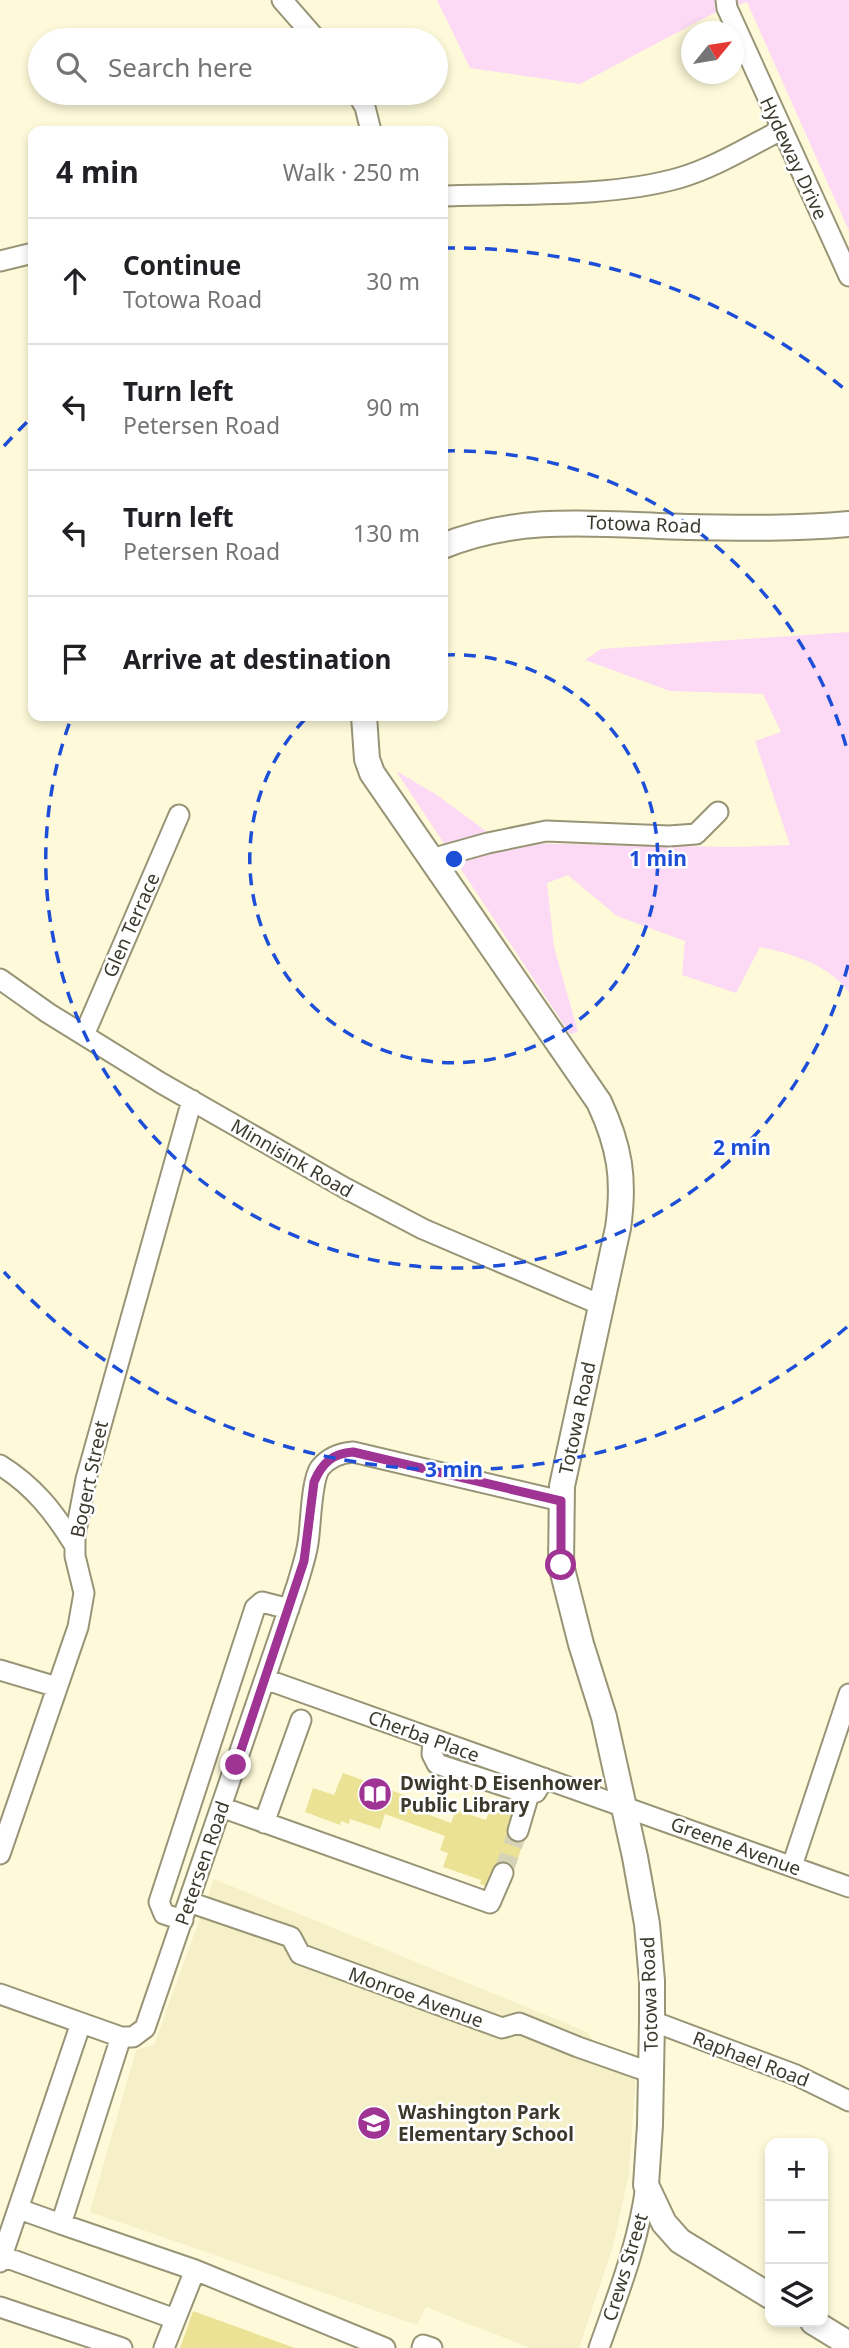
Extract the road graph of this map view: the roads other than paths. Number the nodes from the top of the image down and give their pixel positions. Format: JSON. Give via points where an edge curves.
{"nodes":[{"id":1,"x":282,"y":0,"type":"edge"},
{"id":2,"x":726,"y":0,"type":"edge"},
{"id":3,"x":306,"y":28,"type":"edge"},
{"id":4,"x":364,"y":105,"type":"edge"},
{"id":5,"x":370,"y":126,"type":"edge"},
{"id":6,"x":781,"y":130,"type":"junction"},
{"id":7,"x":448,"y":196,"type":"edge"},
{"id":8,"x":28,"y":254,"type":"edge"},
{"id":9,"x":0,"y":261,"type":"edge"},
{"id":10,"x":849,"y":276,"type":"edge"},
{"id":11,"x":849,"y":524,"type":"edge"},
{"id":12,"x":448,"y":544,"type":"edge"},
{"id":13,"x":365,"y":721,"type":"edge"},
{"id":14,"x":718,"y":812,"type":"dead end"},
{"id":15,"x":179,"y":815,"type":"dead end"},
{"id":16,"x":431,"y":859,"type":"junction"},
{"id":17,"x":5,"y":983,"type":"edge"},
{"id":18,"x":0,"y":1004,"type":"edge"},
{"id":19,"x":83,"y":1035,"type":"junction"},
{"id":20,"x":192,"y":1100,"type":"junction"},
{"id":21,"x":601,"y":1304,"type":"junction"},
{"id":22,"x":0,"y":1465,"type":"edge"},
{"id":23,"x":561,"y":1501,"type":"junction"},
{"id":24,"x":75,"y":1546,"type":"junction"},
{"id":25,"x":289,"y":1609,"type":"junction"},
{"id":26,"x":0,"y":1670,"type":"edge"},
{"id":27,"x":265,"y":1679,"type":"junction"},
{"id":28,"x":58,"y":1687,"type":"junction"},
{"id":29,"x":849,"y":1694,"type":"edge"},
{"id":30,"x":301,"y":1720,"type":"dead end"},
{"id":31,"x":433,"y":1739,"type":"junction"},
{"id":32,"x":207,"y":1757,"type":"junction"},
{"id":33,"x":236,"y":1765,"type":"junction"},
{"id":34,"x":544,"y":1778,"type":"junction"},
{"id":35,"x":529,"y":1794,"type":"junction"},
{"id":36,"x":624,"y":1806,"type":"junction"},
{"id":37,"x":221,"y":1807,"type":"junction"},
{"id":38,"x":264,"y":1822,"type":"junction"},
{"id":39,"x":518,"y":1831,"type":"tunnel mouth"},
{"id":40,"x":0,"y":1854,"type":"edge"},
{"id":41,"x":792,"y":1866,"type":"junction"},
{"id":42,"x":503,"y":1873,"type":"tunnel mouth"},
{"id":43,"x":849,"y":1886,"type":"edge"},
{"id":44,"x":186,"y":1911,"type":"junction"},
{"id":45,"x":0,"y":1994,"type":"edge"},
{"id":46,"x":652,"y":2021,"type":"junction"},
{"id":47,"x":82,"y":2023,"type":"junction"},
{"id":48,"x":121,"y":2037,"type":"junction"},
{"id":49,"x":652,"y":2073,"type":"junction"},
{"id":50,"x":849,"y":2101,"type":"edge"},
{"id":51,"x":646,"y":2185,"type":"junction"},
{"id":52,"x":19,"y":2209,"type":"junction"},
{"id":53,"x":61,"y":2224,"type":"junction"},
{"id":54,"x":1,"y":2259,"type":"edge"},
{"id":55,"x":195,"y":2270,"type":"junction"},
{"id":56,"x":765,"y":2293,"type":"edge"},
{"id":57,"x":0,"y":2307,"type":"edge"},
{"id":58,"x":175,"y":2319,"type":"junction"},
{"id":59,"x":821,"y":2327,"type":"edge"},
{"id":60,"x":849,"y":2344,"type":"edge"},
{"id":61,"x":122,"y":2348,"type":"edge"},
{"id":62,"x":164,"y":2348,"type":"edge"},
{"id":63,"x":385,"y":2348,"type":"edge"},
{"id":64,"x":422,"y":2348,"type":"edge"},
{"id":65,"x":432,"y":2348,"type":"edge"},
{"id":66,"x":599,"y":2348,"type":"edge"}],
"edges":[{"from":1,"to":3,"type":"street"},
{"from":2,"to":6,"type":"street","name":"Hydeway Drive"},
{"from":4,"to":5,"type":"street"},
{"from":6,"to":7,"type":"street","via":[[682,177],[646,186]]},
{"from":6,"to":10,"type":"street","name":"Hydeway Drive"},
{"from":8,"to":9,"type":"street"},
{"from":11,"to":12,"type":"main road","name":"Totowa Road","via":[[571,522],[495,530]]},
{"from":13,"to":16,"type":"main road","name":"Totowa Road","via":[[372,773]]},
{"from":14,"to":16,"type":"street","via":[[696,834],[546,831]]},
{"from":15,"to":19,"type":"street","name":"Glen Terrace"},
{"from":16,"to":21,"type":"main road","name":"Totowa Road","via":[[599,1102],[613,1132],[622,1198]]},
{"from":17,"to":18,"type":"street"},
{"from":17,"to":19,"type":"street","name":"Minnisink Road"},
{"from":19,"to":20,"type":"street","name":"Minnisink Road"},
{"from":20,"to":21,"type":"street","name":"Minnisink Road","via":[[411,1223]]},
{"from":20,"to":24,"type":"street","name":"Bogert Street","via":[[86,1479]]},
{"from":21,"to":23,"type":"main road","name":"Totowa Road"},
{"from":22,"to":24,"type":"street","via":[[37,1492]]},
{"from":23,"to":25,"type":"street","name":"Petersen Road","via":[[353,1452],[340,1453],[319,1469],[314,1482],[307,1545]]},
{"from":23,"to":36,"type":"main road","name":"Totowa Road","via":[[561,1565]]},
{"from":24,"to":28,"type":"street","name":"Bogert Street","via":[[85,1593]]},
{"from":25,"to":27,"type":"street","name":"Petersen Road"},
{"from":25,"to":32,"type":"street","via":[[262,1602],[256,1608]]},
{"from":26,"to":28,"type":"street"},
{"from":27,"to":31,"type":"street","name":"Cherba Place"},
{"from":27,"to":33,"type":"street","name":"Petersen Road"},
{"from":28,"to":40,"type":"street","name":"Bogert Street"},
{"from":29,"to":41,"type":"street"},
{"from":30,"to":38,"type":"street"},
{"from":31,"to":34,"type":"street","name":"Cherba Place"},
{"from":31,"to":35,"type":"street","via":[[437,1764]]},
{"from":32,"to":33,"type":"street"},
{"from":32,"to":44,"type":"street","via":[[159,1902],[164,1914]]},
{"from":33,"to":37,"type":"street","name":"Petersen Road"},
{"from":34,"to":35,"type":"street","via":[[536,1792]]},
{"from":34,"to":36,"type":"street","name":"Cherba Place"},
{"from":35,"to":39,"type":"street"},
{"from":36,"to":41,"type":"street","name":"Greene Avenue"},
{"from":36,"to":46,"type":"main road","name":"Totowa Road","via":[[647,1924]]},
{"from":37,"to":38,"type":"street"},
{"from":37,"to":44,"type":"street","name":"Petersen Road"},
{"from":38,"to":42,"type":"street","via":[[490,1903]]},
{"from":41,"to":43,"type":"street","name":"Greene Avenue"},
{"from":44,"to":48,"type":"street","name":"Petersen Road","via":[[145,2028],[132,2037]]},
{"from":44,"to":49,"type":"street","name":"Monroe Avenue","via":[[291,1937],[300,1954],[502,2028],[519,2023]]},
{"from":45,"to":47,"type":"street"},
{"from":46,"to":49,"type":"main road","name":"Totowa Road"},
{"from":46,"to":50,"type":"street","name":"Raphael Road","via":[[796,2075]]},
{"from":47,"to":48,"type":"street"},
{"from":47,"to":52,"type":"street"},
{"from":48,"to":53,"type":"street"},
{"from":49,"to":51,"type":"main road","name":"Totowa Road"},
{"from":51,"to":56,"type":"main road","name":"Totowa Road","via":[[664,2223],[680,2241]]},
{"from":51,"to":66,"type":"street","name":"Crews Street","via":[[631,2257]]},
{"from":52,"to":53,"type":"street"},
{"from":52,"to":54,"type":"street"},
{"from":53,"to":55,"type":"street"},
{"from":54,"to":58,"type":"street"},
{"from":55,"to":58,"type":"street"},
{"from":55,"to":63,"type":"street"},
{"from":57,"to":61,"type":"street"},
{"from":58,"to":62,"type":"street"},
{"from":59,"to":60,"type":"main road"},
{"from":64,"to":65,"type":"street"}]}
